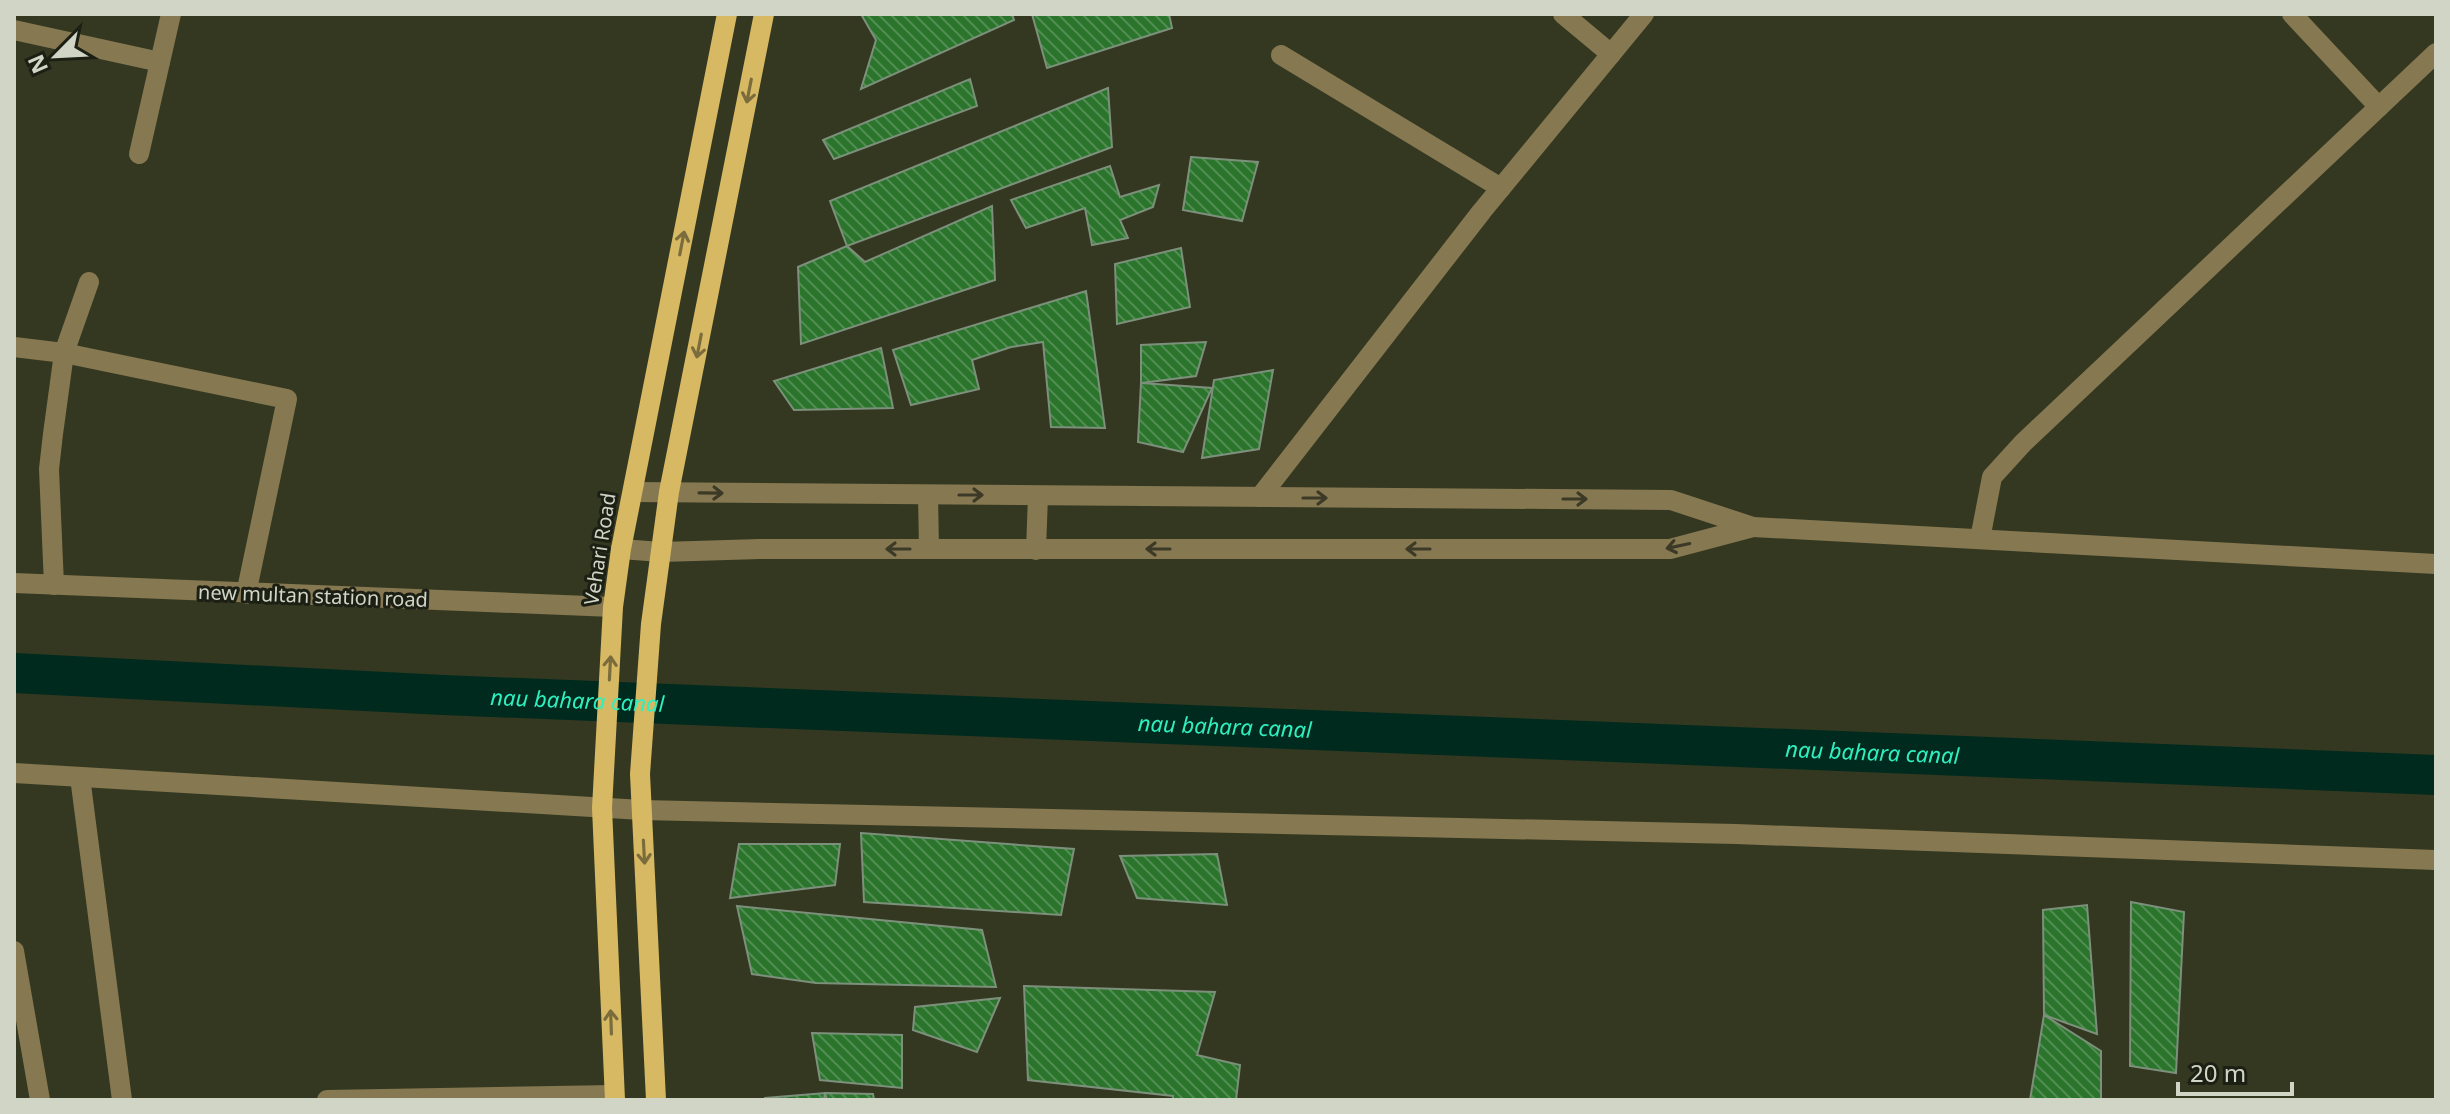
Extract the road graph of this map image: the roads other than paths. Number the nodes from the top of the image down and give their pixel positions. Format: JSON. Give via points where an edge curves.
{"nodes":[{"id":1,"x":171,"y":14,"type":"edge"},
{"id":2,"x":727,"y":14,"type":"edge"},
{"id":3,"x":764,"y":14,"type":"edge"},
{"id":4,"x":1563,"y":14,"type":"edge"},
{"id":5,"x":1644,"y":14,"type":"edge"},
{"id":6,"x":2292,"y":14,"type":"edge"},
{"id":7,"x":14,"y":30,"type":"edge"},
{"id":8,"x":2436,"y":53,"type":"edge"},
{"id":9,"x":1611,"y":54,"type":"junction"},
{"id":10,"x":1281,"y":55,"type":"dead end"},
{"id":11,"x":160,"y":62,"type":"junction"},
{"id":12,"x":2379,"y":107,"type":"junction"},
{"id":13,"x":139,"y":154,"type":"dead end"},
{"id":14,"x":1501,"y":188,"type":"junction"},
{"id":15,"x":89,"y":282,"type":"dead end"},
{"id":16,"x":14,"y":347,"type":"edge"},
{"id":17,"x":64,"y":353,"type":"junction"},
{"id":18,"x":633,"y":492,"type":"junction"},
{"id":19,"x":669,"y":492,"type":"junction"},
{"id":20,"x":928,"y":495,"type":"junction"},
{"id":21,"x":1038,"y":496,"type":"junction"},
{"id":22,"x":1260,"y":497,"type":"junction"},
{"id":23,"x":1753,"y":527,"type":"junction"},
{"id":24,"x":1980,"y":539,"type":"junction"},
{"id":25,"x":621,"y":549,"type":"junction"},
{"id":26,"x":929,"y":549,"type":"junction"},
{"id":27,"x":1036,"y":550,"type":"junction"},
{"id":28,"x":661,"y":552,"type":"junction"},
{"id":29,"x":2436,"y":564,"type":"edge"},
{"id":30,"x":14,"y":583,"type":"edge"},
{"id":31,"x":54,"y":585,"type":"junction"},
{"id":32,"x":246,"y":594,"type":"junction"},
{"id":33,"x":613,"y":615,"type":"junction"},
{"id":34,"x":14,"y":773,"type":"edge"},
{"id":35,"x":80,"y":777,"type":"junction"},
{"id":36,"x":602,"y":808,"type":"junction"},
{"id":37,"x":642,"y":810,"type":"junction"},
{"id":38,"x":2436,"y":860,"type":"edge"},
{"id":39,"x":14,"y":951,"type":"edge"},
{"id":40,"x":614,"y":1097,"type":"edge"},
{"id":41,"x":40,"y":1100,"type":"edge"},
{"id":42,"x":122,"y":1100,"type":"edge"},
{"id":43,"x":327,"y":1100,"type":"edge"},
{"id":44,"x":656,"y":1100,"type":"edge"}],
"edges":[{"from":1,"to":11,"type":"street"},
{"from":18,"to":2,"type":"main road","name":"Vehari Road","one_way":true},
{"from":3,"to":19,"type":"main road","one_way":true},
{"from":4,"to":9,"type":"street"},
{"from":5,"to":9,"type":"street"},
{"from":6,"to":12,"type":"street"},
{"from":7,"to":11,"type":"street"},
{"from":8,"to":12,"type":"street"},
{"from":9,"to":14,"type":"street"},
{"from":10,"to":14,"type":"street"},
{"from":11,"to":13,"type":"street"},
{"from":12,"to":24,"type":"street","via":[[2023,443],[1992,477]]},
{"from":14,"to":22,"type":"street"},
{"from":15,"to":17,"type":"street"},
{"from":16,"to":17,"type":"street"},
{"from":17,"to":31,"type":"street","via":[[49,469]]},
{"from":17,"to":32,"type":"street","via":[[287,399]]},
{"from":18,"to":19,"type":"street"},
{"from":18,"to":25,"type":"main road","name":"Vehari Road"},
{"from":19,"to":20,"type":"street","one_way":true},
{"from":19,"to":28,"type":"main road"},
{"from":20,"to":21,"type":"street","one_way":true},
{"from":20,"to":26,"type":"street"},
{"from":21,"to":22,"type":"street"},
{"from":21,"to":27,"type":"street"},
{"from":22,"to":23,"type":"street","one_way":true,"via":[[1671,500]]},
{"from":23,"to":24,"type":"street"},
{"from":23,"to":27,"type":"street","one_way":true,"via":[[1670,549]]},
{"from":24,"to":29,"type":"street"},
{"from":25,"to":28,"type":"street"},
{"from":25,"to":33,"type":"main road","name":"Vehari Road"},
{"from":26,"to":27,"type":"street"},
{"from":26,"to":28,"type":"street","one_way":true},
{"from":28,"to":37,"type":"main road","via":[[651,624]]},
{"from":30,"to":31,"type":"street","name":"new multan station road"},
{"from":31,"to":32,"type":"street","name":"new multan station road"},
{"from":32,"to":33,"type":"street","name":"new multan station road"},
{"from":36,"to":33,"type":"main road","name":"Vehari Road","one_way":true},
{"from":34,"to":35,"type":"street"},
{"from":35,"to":36,"type":"street"},
{"from":35,"to":42,"type":"street"},
{"from":36,"to":37,"type":"street"},
{"from":40,"to":36,"type":"main road","name":"Vehari Road","one_way":true},
{"from":37,"to":38,"type":"street","via":[[1752,834]]},
{"from":37,"to":44,"type":"main road","one_way":true},
{"from":39,"to":41,"type":"street"},
{"from":40,"to":43,"type":"street"}]}
